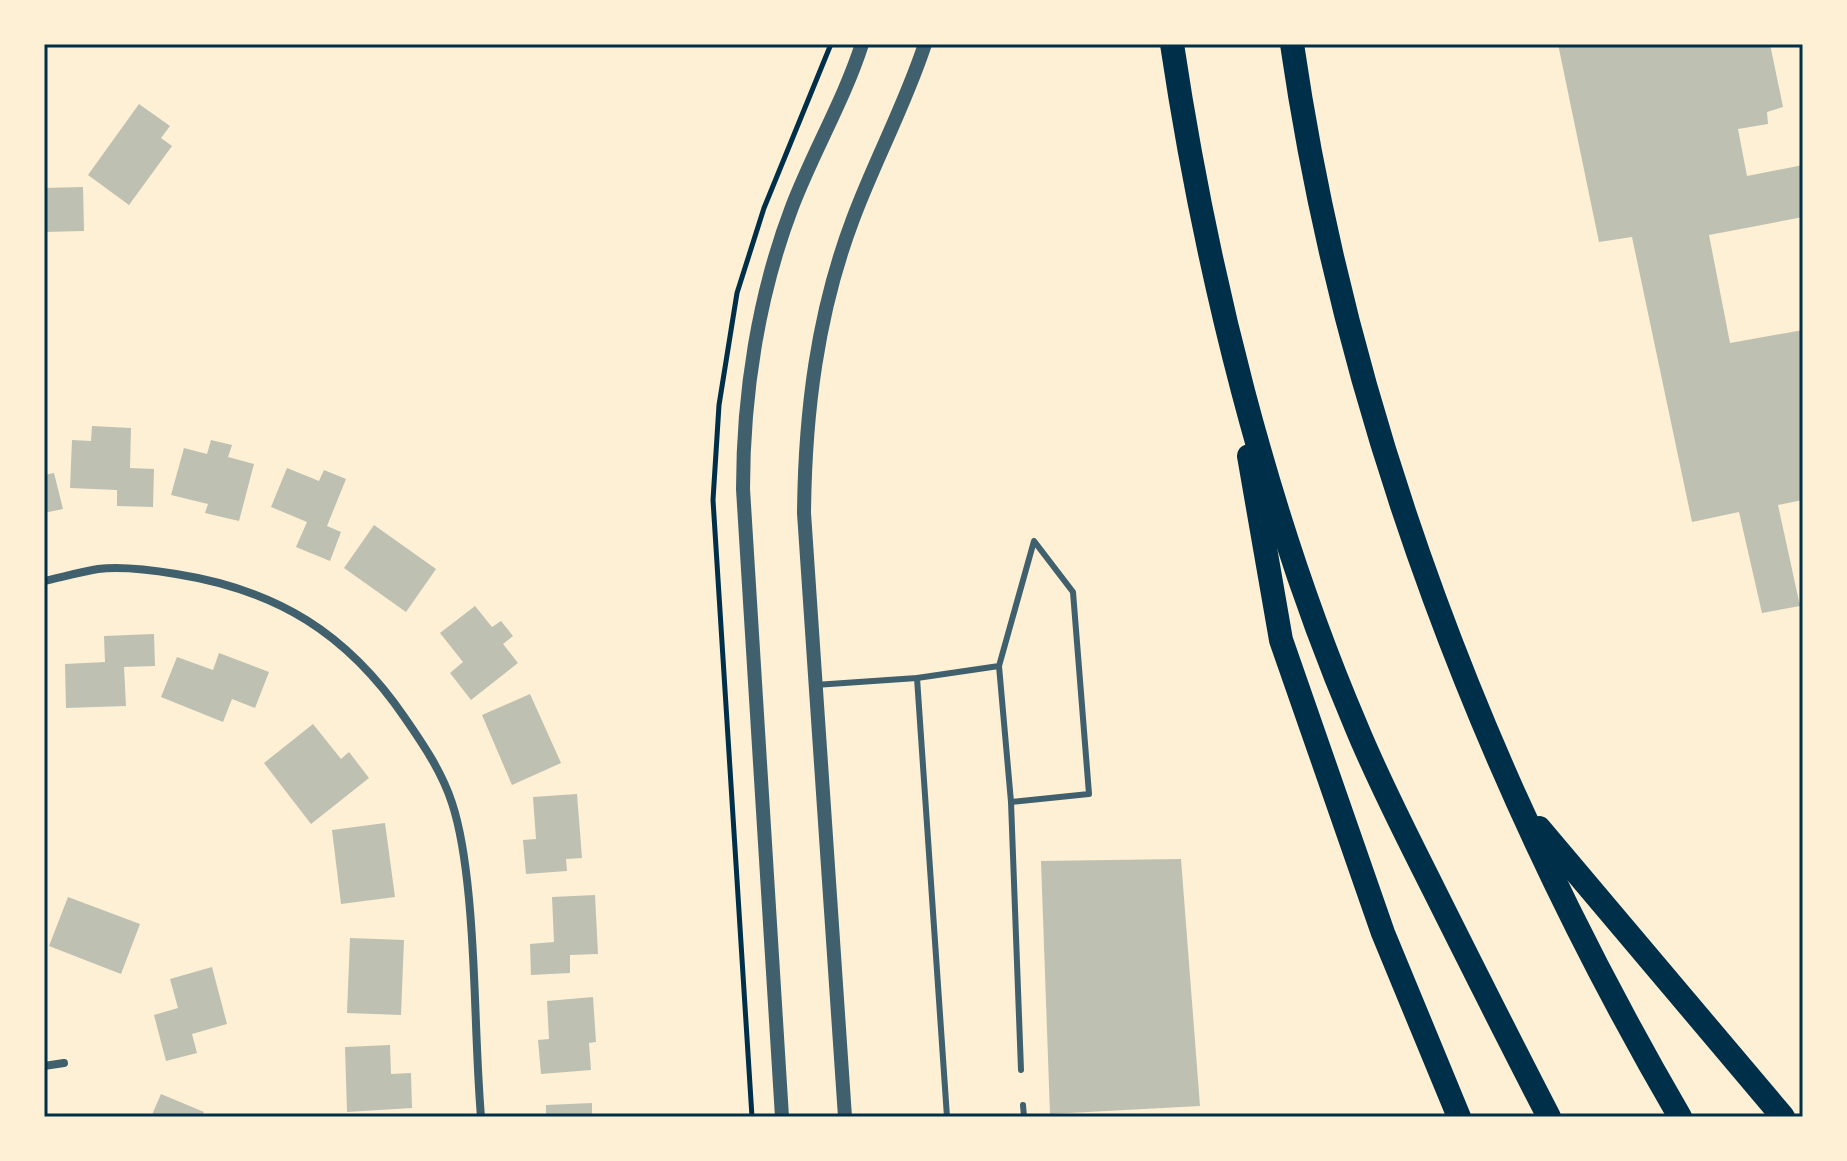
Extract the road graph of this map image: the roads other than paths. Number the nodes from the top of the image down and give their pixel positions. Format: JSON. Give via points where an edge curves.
{"nodes":[{"id":1,"x":862,"y":44,"type":"edge"},
{"id":2,"x":925,"y":44,"type":"edge"},
{"id":3,"x":1172,"y":44,"type":"edge"},
{"id":4,"x":1292,"y":44,"type":"edge"},
{"id":5,"x":1224,"y":312,"type":"junction"},
{"id":6,"x":44,"y":581,"type":"edge"},
{"id":7,"x":999,"y":666,"type":"junction"},
{"id":8,"x":917,"y":678,"type":"junction"},
{"id":9,"x":815,"y":685,"type":"junction"},
{"id":10,"x":1011,"y":802,"type":"junction"},
{"id":11,"x":1517,"y":802,"type":"junction"},
{"id":12,"x":64,"y":1063,"type":"dead end"},
{"id":13,"x":44,"y":1066,"type":"edge"},
{"id":14,"x":1021,"y":1070,"type":"dead end"},
{"id":15,"x":1023,"y":1105,"type":"dead end"},
{"id":16,"x":481,"y":1117,"type":"edge"},
{"id":17,"x":782,"y":1117,"type":"edge"},
{"id":18,"x":845,"y":1117,"type":"edge"},
{"id":19,"x":947,"y":1117,"type":"edge"},
{"id":20,"x":1024,"y":1117,"type":"edge"},
{"id":21,"x":1459,"y":1117,"type":"edge"},
{"id":22,"x":1549,"y":1117,"type":"edge"},
{"id":23,"x":1680,"y":1117,"type":"edge"},
{"id":24,"x":1783,"y":1117,"type":"edge"}],
"edges":[{"from":1,"to":17,"type":"street","via":[[778,251],[756,343],[743,448]]},
{"from":2,"to":9,"type":"street","via":[[853,218],[827,302],[811,384],[804,513]]},
{"from":3,"to":5,"type":"highway"},
{"from":4,"to":11,"type":"highway","via":[[1324,219],[1384,448],[1416,551]]},
{"from":5,"to":21,"type":"highway","via":[[1281,640],[1383,933]]},
{"from":5,"to":22,"type":"highway","via":[[1293,558],[1356,726]]},
{"from":6,"to":16,"type":"street","via":[[100,569],[155,571],[251,591],[339,642],[384,687],[428,753],[452,802],[475,956]]},
{"from":7,"to":8,"type":"lane"},
{"from":7,"to":10,"type":"lane"},
{"from":7,"to":10,"type":"lane","via":[[1034,541],[1073,592],[1089,794]]},
{"from":8,"to":9,"type":"lane"},
{"from":8,"to":19,"type":"lane"},
{"from":9,"to":18,"type":"street"},
{"from":10,"to":14,"type":"lane"},
{"from":11,"to":23,"type":"highway","via":[[1608,990]]},
{"from":11,"to":24,"type":"highway"},
{"from":12,"to":13,"type":"street"},
{"from":15,"to":20,"type":"lane"}]}
